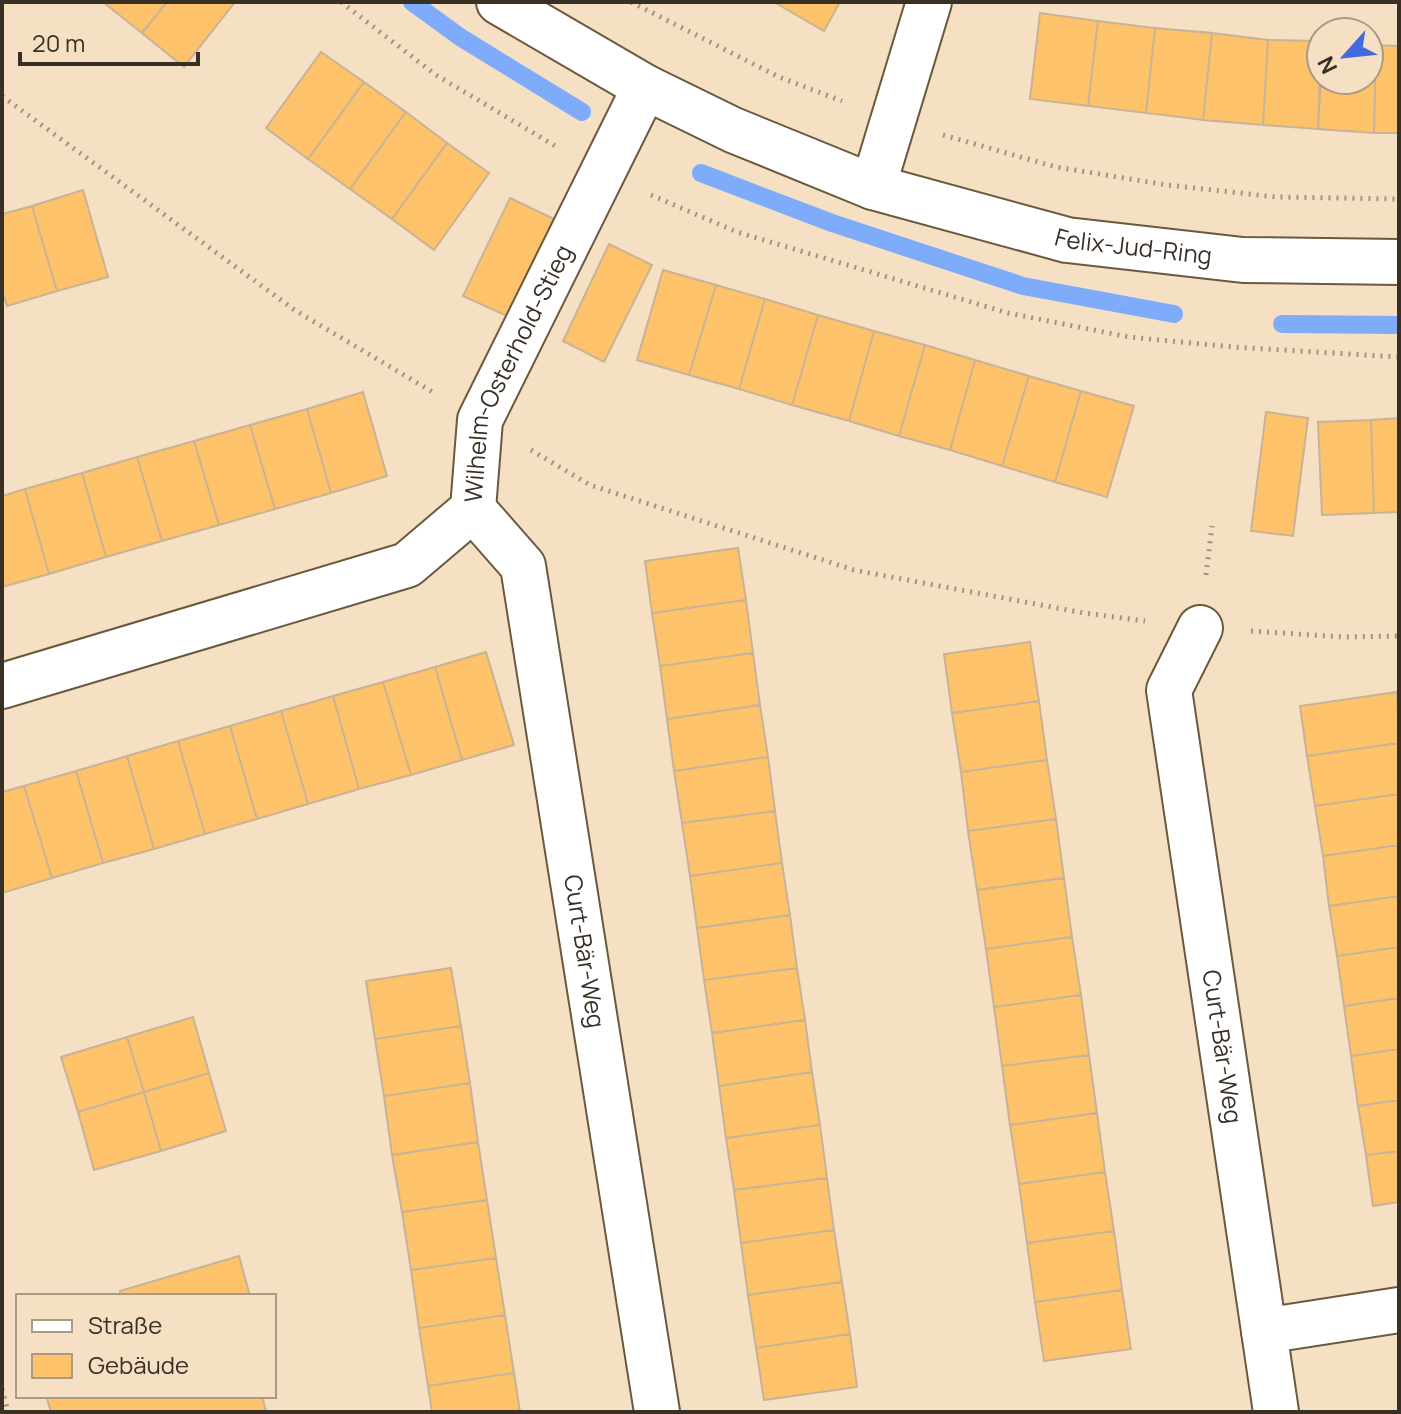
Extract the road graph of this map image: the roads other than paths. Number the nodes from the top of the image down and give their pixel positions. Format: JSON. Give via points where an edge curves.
{"nodes":[{"id":1,"x":499,"y":2,"type":"edge"},
{"id":2,"x":929,"y":2,"type":"edge"},
{"id":3,"x":645,"y":87,"type":"junction"},
{"id":4,"x":873,"y":187,"type":"junction"},
{"id":5,"x":1399,"y":262,"type":"edge"},
{"id":6,"x":473,"y":509,"type":"junction"},
{"id":7,"x":1200,"y":628,"type":"road end"},
{"id":8,"x":2,"y":686,"type":"edge"},
{"id":9,"x":1399,"y":1310,"type":"edge"},
{"id":10,"x":1264,"y":1331,"type":"junction"},
{"id":11,"x":657,"y":1412,"type":"edge"},
{"id":12,"x":1276,"y":1412,"type":"edge"}],
"edges":[{"from":1,"to":3,"type":"street","name":"Felix-Jud-Ring"},
{"from":2,"to":4,"type":"street"},
{"from":3,"to":4,"type":"street","name":"Felix-Jud-Ring","via":[[733,130]]},
{"from":3,"to":6,"type":"street","name":"Wilhelm-Osterhold-Stieg","via":[[480,420]]},
{"from":4,"to":5,"type":"street","name":"Felix-Jud-Ring","via":[[1067,240],[1243,260]]},
{"from":6,"to":8,"type":"street","name":"Wilhelm-Osterhold-Stieg","via":[[407,565]]},
{"from":6,"to":11,"type":"street","name":"Curt-Bär-Weg","via":[[523,566]]},
{"from":7,"to":10,"type":"street","name":"Curt-Bär-Weg","via":[[1169,690]]},
{"from":9,"to":10,"type":"street"},
{"from":10,"to":12,"type":"street","name":"Curt-Bär-Weg"}]}
